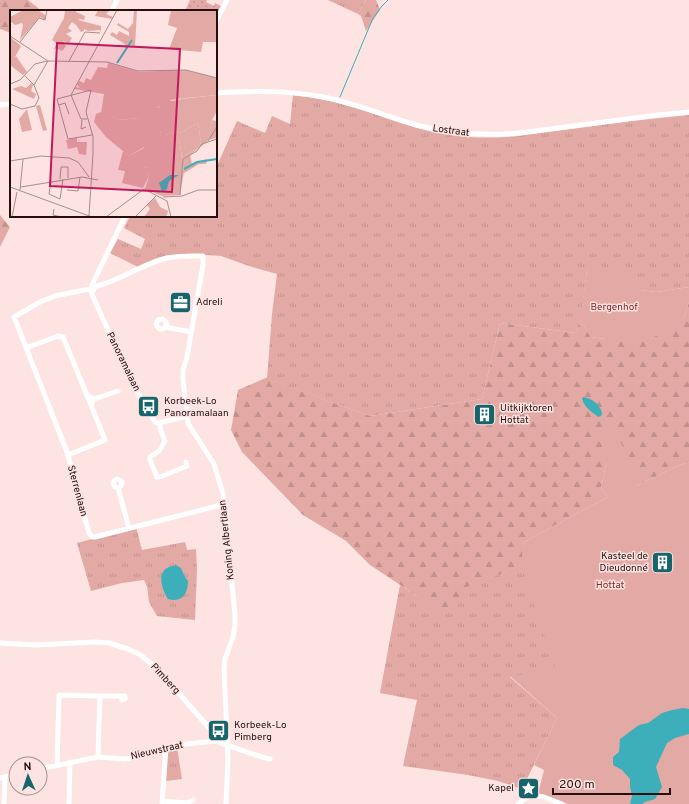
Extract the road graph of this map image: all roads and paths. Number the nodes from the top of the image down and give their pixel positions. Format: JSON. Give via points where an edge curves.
{"nodes":[{"id":1,"x":117,"y":0,"type":"edge"},
{"id":2,"x":227,"y":0,"type":"edge"},
{"id":3,"x":112,"y":10,"type":"edge"},
{"id":4,"x":217,"y":19,"type":"edge"},
{"id":5,"x":217,"y":93,"type":"edge"},
{"id":6,"x":10,"y":104,"type":"edge"},
{"id":7,"x":0,"y":105,"type":"edge"},
{"id":8,"x":689,"y":112,"type":"edge"},
{"id":9,"x":125,"y":217,"type":"edge"},
{"id":10,"x":92,"y":288,"type":"junction"},
{"id":11,"x":165,"y":327,"type":"dead end"},
{"id":12,"x":191,"y":332,"type":"junction"},
{"id":13,"x":26,"y":348,"type":"junction"},
{"id":14,"x":118,"y":391,"type":"dead end"},
{"id":15,"x":88,"y":395,"type":"junction"},
{"id":16,"x":94,"y":399,"type":"junction"},
{"id":17,"x":91,"y":404,"type":"junction"},
{"id":18,"x":187,"y":416,"type":"junction"},
{"id":19,"x":159,"y":423,"type":"junction"},
{"id":20,"x":68,"y":455,"type":"junction"},
{"id":21,"x":186,"y":462,"type":"dead end"},
{"id":22,"x":118,"y":488,"type":"dead end"},
{"id":23,"x":225,"y":504,"type":"junction"},
{"id":24,"x":129,"y":528,"type":"junction"},
{"id":25,"x":0,"y":643,"type":"edge"},
{"id":26,"x":100,"y":696,"type":"junction"},
{"id":27,"x":121,"y":696,"type":"dead end"},
{"id":28,"x":217,"y":741,"type":"junction"},
{"id":29,"x":227,"y":745,"type":"junction"},
{"id":30,"x":166,"y":747,"type":"junction"},
{"id":31,"x":98,"y":757,"type":"junction"},
{"id":32,"x":270,"y":760,"type":"dead end"},
{"id":33,"x":70,"y":762,"type":"junction"},
{"id":34,"x":57,"y":765,"type":"junction"},
{"id":35,"x":48,"y":767,"type":"edge"},
{"id":36,"x":3,"y":777,"type":"edge"},
{"id":37,"x":193,"y":800,"type":"dead end"},
{"id":38,"x":162,"y":803,"type":"edge"},
{"id":39,"x":4,"y":804,"type":"edge"},
{"id":40,"x":69,"y":804,"type":"edge"},
{"id":41,"x":226,"y":804,"type":"edge"},
{"id":42,"x":518,"y":804,"type":"edge"},
{"id":43,"x":562,"y":804,"type":"edge"}],
"edges":[{"from":1,"to":3,"type":"street"},
{"from":2,"to":4,"type":"street"},
{"from":5,"to":8,"type":"street","name":"Lostraat","via":[[270,92],[315,95],[354,104],[431,128],[499,135]]},
{"from":6,"to":7,"type":"street"},
{"from":9,"to":10,"type":"street"},
{"from":10,"to":12,"type":"street","name":"Koning Albertlaan","via":[[162,259],[203,256]]},
{"from":10,"to":13,"type":"street","name":"Sterrenlaan","via":[[55,296],[14,317]]},
{"from":10,"to":19,"type":"street","name":"Panoramalaan","via":[[93,297],[133,385],[153,420]]},
{"from":11,"to":12,"type":"street"},
{"from":12,"to":18,"type":"street","name":"Koning Albertlaan","via":[[182,375]]},
{"from":13,"to":15,"type":"street","via":[[58,336],[63,337]]},
{"from":13,"to":20,"type":"street","name":"Sterrenlaan"},
{"from":14,"to":16,"type":"street"},
{"from":15,"to":16,"type":"street"},
{"from":15,"to":17,"type":"street"},
{"from":16,"to":17,"type":"street"},
{"from":17,"to":20,"type":"street","via":[[105,440]]},
{"from":18,"to":19,"type":"street"},
{"from":18,"to":23,"type":"street","name":"Koning Albertlaan","via":[[191,428],[214,464]]},
{"from":19,"to":21,"type":"street","via":[[164,441],[159,451],[150,457],[157,477],[187,466]]},
{"from":20,"to":24,"type":"street","name":"Sterrenlaan","via":[[89,534],[95,537]]},
{"from":22,"to":24,"type":"street"},
{"from":23,"to":24,"type":"street","name":"Sterrenlaan"},
{"from":23,"to":29,"type":"street","name":"Koning Albertlaan","via":[[235,614],[233,637],[224,669]]},
{"from":25,"to":28,"type":"street","name":"Pimberg","via":[[35,646],[95,642],[110,643],[128,649],[158,669],[216,736]]},
{"from":26,"to":27,"type":"street","via":[[119,696],[125,696],[125,699],[122,700]]},
{"from":26,"to":31,"type":"street"},
{"from":26,"to":34,"type":"street","via":[[59,695]]},
{"from":28,"to":29,"type":"street","name":"Nieuwstraat"},
{"from":28,"to":30,"type":"street","name":"Nieuwstraat"},
{"from":29,"to":32,"type":"street","name":"Nieuwstraat"},
{"from":29,"to":41,"type":"street","name":"Koning Albertlaan"},
{"from":30,"to":31,"type":"street","name":"Nieuwstraat","via":[[136,757]]},
{"from":30,"to":38,"type":"street"},
{"from":31,"to":33,"type":"street","name":"Nieuwstraat"},
{"from":33,"to":34,"type":"street","name":"Nieuwstraat"},
{"from":33,"to":40,"type":"street"},
{"from":34,"to":35,"type":"street","name":"Nieuwstraat"},
{"from":36,"to":39,"type":"street"},
{"from":37,"to":38,"type":"street","via":[[187,803]]},
{"from":42,"to":43,"type":"street","via":[[530,795]]}]}
